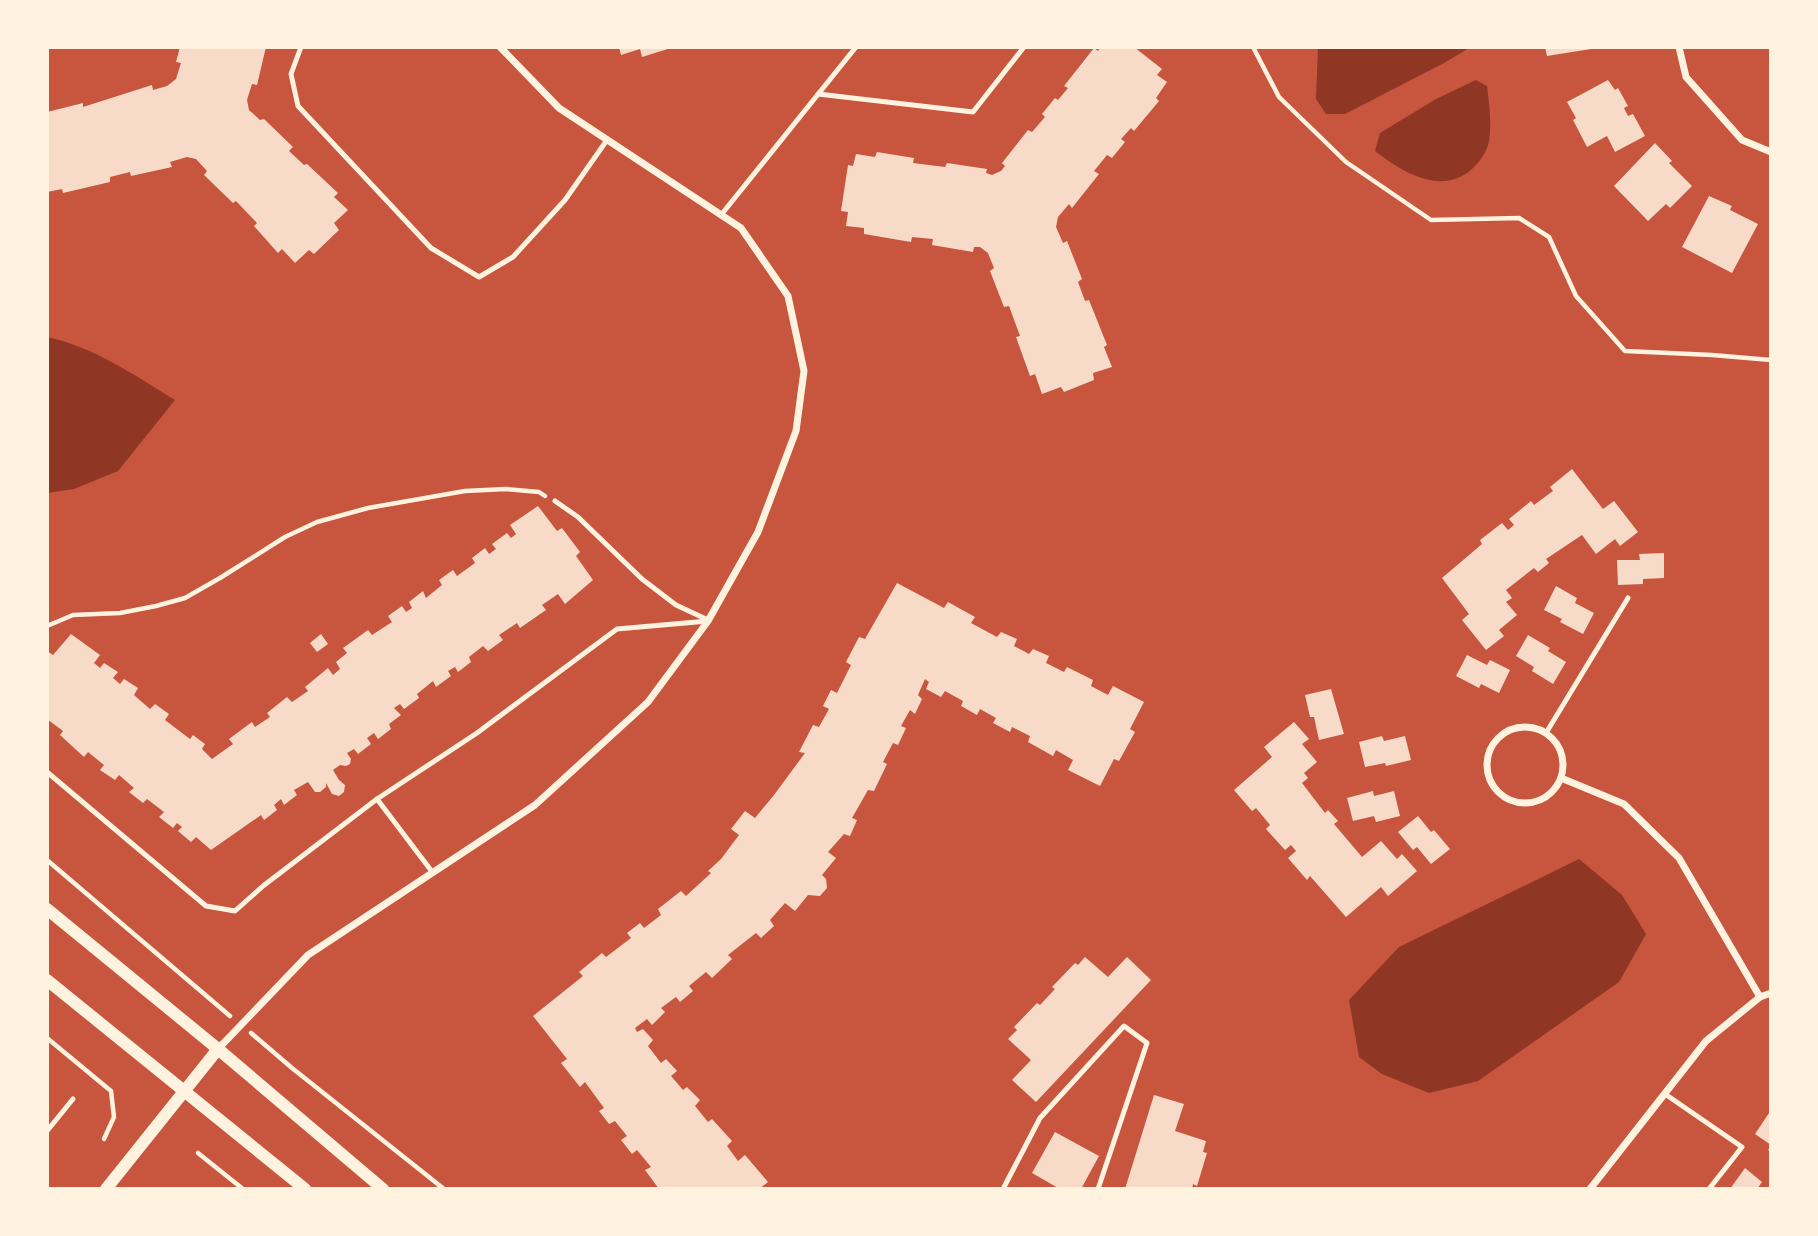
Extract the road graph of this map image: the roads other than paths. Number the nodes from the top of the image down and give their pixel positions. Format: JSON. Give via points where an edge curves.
{"nodes":[{"id":1,"x":301,"y":47,"type":"edge"},
{"id":2,"x":500,"y":47,"type":"edge"},
{"id":3,"x":856,"y":47,"type":"edge"},
{"id":4,"x":1024,"y":47,"type":"edge"},
{"id":5,"x":1679,"y":47,"type":"edge"},
{"id":6,"x":818,"y":94,"type":"junction"},
{"id":7,"x":607,"y":140,"type":"junction"},
{"id":8,"x":1771,"y":152,"type":"edge"},
{"id":9,"x":721,"y":215,"type":"junction"},
{"id":10,"x":555,"y":500,"type":"road end"},
{"id":11,"x":1628,"y":598,"type":"dead end"},
{"id":12,"x":708,"y":621,"type":"junction"},
{"id":13,"x":1546,"y":733,"type":"junction"},
{"id":14,"x":47,"y":772,"type":"edge"},
{"id":15,"x":1561,"y":778,"type":"junction"},
{"id":16,"x":377,"y":799,"type":"junction"},
{"id":17,"x":433,"y":873,"type":"junction"},
{"id":18,"x":47,"y":909,"type":"edge"},
{"id":19,"x":47,"y":980,"type":"edge"},
{"id":20,"x":1771,"y":993,"type":"edge"},
{"id":21,"x":1760,"y":997,"type":"junction"},
{"id":22,"x":218,"y":1049,"type":"junction"},
{"id":23,"x":184,"y":1091,"type":"junction"},
{"id":24,"x":1665,"y":1094,"type":"junction"},
{"id":25,"x":73,"y":1099,"type":"dead end"},
{"id":26,"x":47,"y":1131,"type":"edge"},
{"id":27,"x":106,"y":1189,"type":"edge"},
{"id":28,"x":305,"y":1189,"type":"edge"},
{"id":29,"x":383,"y":1189,"type":"edge"},
{"id":30,"x":1003,"y":1189,"type":"edge"},
{"id":31,"x":1098,"y":1189,"type":"edge"},
{"id":32,"x":1590,"y":1189,"type":"edge"},
{"id":33,"x":1709,"y":1189,"type":"edge"}],
"edges":[{"from":1,"to":7,"type":"lane","via":[[291,74],[298,106],[431,248],[479,277],[513,257],[565,200]]},
{"from":2,"to":7,"type":"street","via":[[559,108]]},
{"from":3,"to":6,"type":"lane"},
{"from":4,"to":6,"type":"lane","via":[[973,112]]},
{"from":5,"to":8,"type":"street","via":[[1686,77],[1742,139]]},
{"from":6,"to":9,"type":"lane"},
{"from":7,"to":9,"type":"street"},
{"from":9,"to":12,"type":"street","via":[[741,228],[788,296],[804,371],[796,431],[758,532]]},
{"from":10,"to":12,"type":"lane","via":[[642,579],[676,605]]},
{"from":11,"to":13,"type":"lane"},
{"from":12,"to":16,"type":"lane","via":[[617,629],[477,733]]},
{"from":12,"to":17,"type":"street","via":[[648,702],[535,805]]},
{"from":13,"to":15,"type":"street","via":[[1561,753]]},
{"from":13,"to":15,"type":"street","via":[[1522,728],[1510,731],[1492,748],[1488,772],[1500,794],[1522,803],[1546,797]]},
{"from":14,"to":16,"type":"lane","via":[[206,906],[235,911]]},
{"from":15,"to":21,"type":"street","via":[[1624,804],[1679,858]]},
{"from":16,"to":17,"type":"lane"},
{"from":17,"to":22,"type":"street","via":[[308,955]]},
{"from":18,"to":22,"type":"street"},
{"from":19,"to":23,"type":"street"},
{"from":20,"to":21,"type":"street"},
{"from":21,"to":24,"type":"street","via":[[1706,1041]]},
{"from":22,"to":23,"type":"street"},
{"from":22,"to":29,"type":"street"},
{"from":23,"to":27,"type":"street"},
{"from":23,"to":28,"type":"street"},
{"from":24,"to":32,"type":"street"},
{"from":24,"to":33,"type":"lane","via":[[1742,1147]]},
{"from":25,"to":26,"type":"lane"},
{"from":30,"to":31,"type":"lane","via":[[1040,1118],[1124,1026],[1147,1043]]}]}
